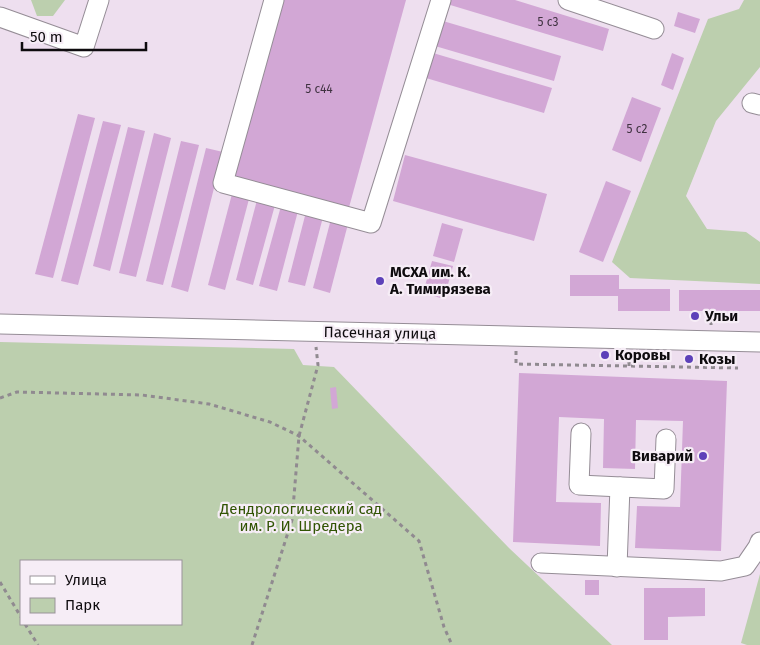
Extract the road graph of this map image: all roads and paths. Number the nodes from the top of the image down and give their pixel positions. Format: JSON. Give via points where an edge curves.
{"nodes":[{"id":1,"x":99,"y":0,"type":"edge"},
{"id":2,"x":274,"y":0,"type":"edge"},
{"id":3,"x":441,"y":0,"type":"edge"},
{"id":4,"x":568,"y":0,"type":"edge"},
{"id":5,"x":0,"y":18,"type":"edge"},
{"id":6,"x":654,"y":29,"type":"dead end"},
{"id":7,"x":0,"y":324,"type":"edge"},
{"id":8,"x":314,"y":331,"type":"junction"},
{"id":9,"x":516,"y":336,"type":"junction"},
{"id":10,"x":760,"y":342,"type":"edge"},
{"id":11,"x":738,"y":368,"type":"dead end"},
{"id":12,"x":0,"y":398,"type":"edge"},
{"id":13,"x":581,"y":433,"type":"dead end"},
{"id":14,"x":299,"y":436,"type":"junction"},
{"id":15,"x":666,"y":439,"type":"dead end"},
{"id":16,"x":620,"y":487,"type":"junction"},
{"id":17,"x":760,"y":542,"type":"edge"},
{"id":18,"x":541,"y":563,"type":"dead end"},
{"id":19,"x":617,"y":567,"type":"junction"},
{"id":20,"x":0,"y":582,"type":"edge"},
{"id":21,"x":20,"y":615,"type":"edge"},
{"id":22,"x":26,"y":625,"type":"edge"},
{"id":23,"x":38,"y":645,"type":"edge"},
{"id":24,"x":252,"y":645,"type":"edge"},
{"id":25,"x":452,"y":645,"type":"edge"}],
"edges":[{"from":1,"to":5,"type":"street","via":[[84,47]]},
{"from":2,"to":3,"type":"street","via":[[223,183],[371,223]]},
{"from":4,"to":6,"type":"street"},
{"from":7,"to":8,"type":"street","name":"Пасечная улица"},
{"from":8,"to":9,"type":"street","name":"Пасечная улица"},
{"from":8,"to":14,"type":"path","via":[[318,365]]},
{"from":9,"to":10,"type":"street","name":"Пасечная улица"},
{"from":9,"to":11,"type":"path","via":[[516,364]]},
{"from":12,"to":14,"type":"path","via":[[17,392],[142,396],[209,404],[270,422]]},
{"from":13,"to":16,"type":"street","via":[[579,485]]},
{"from":14,"to":24,"type":"path","via":[[292,520]]},
{"from":14,"to":25,"type":"path","via":[[419,541]]},
{"from":15,"to":16,"type":"street","via":[[664,489]]},
{"from":16,"to":19,"type":"street"},
{"from":17,"to":19,"type":"street","via":[[745,566],[721,571]]},
{"from":18,"to":19,"type":"street"},
{"from":20,"to":21,"type":"path"},
{"from":22,"to":23,"type":"path"}]}
